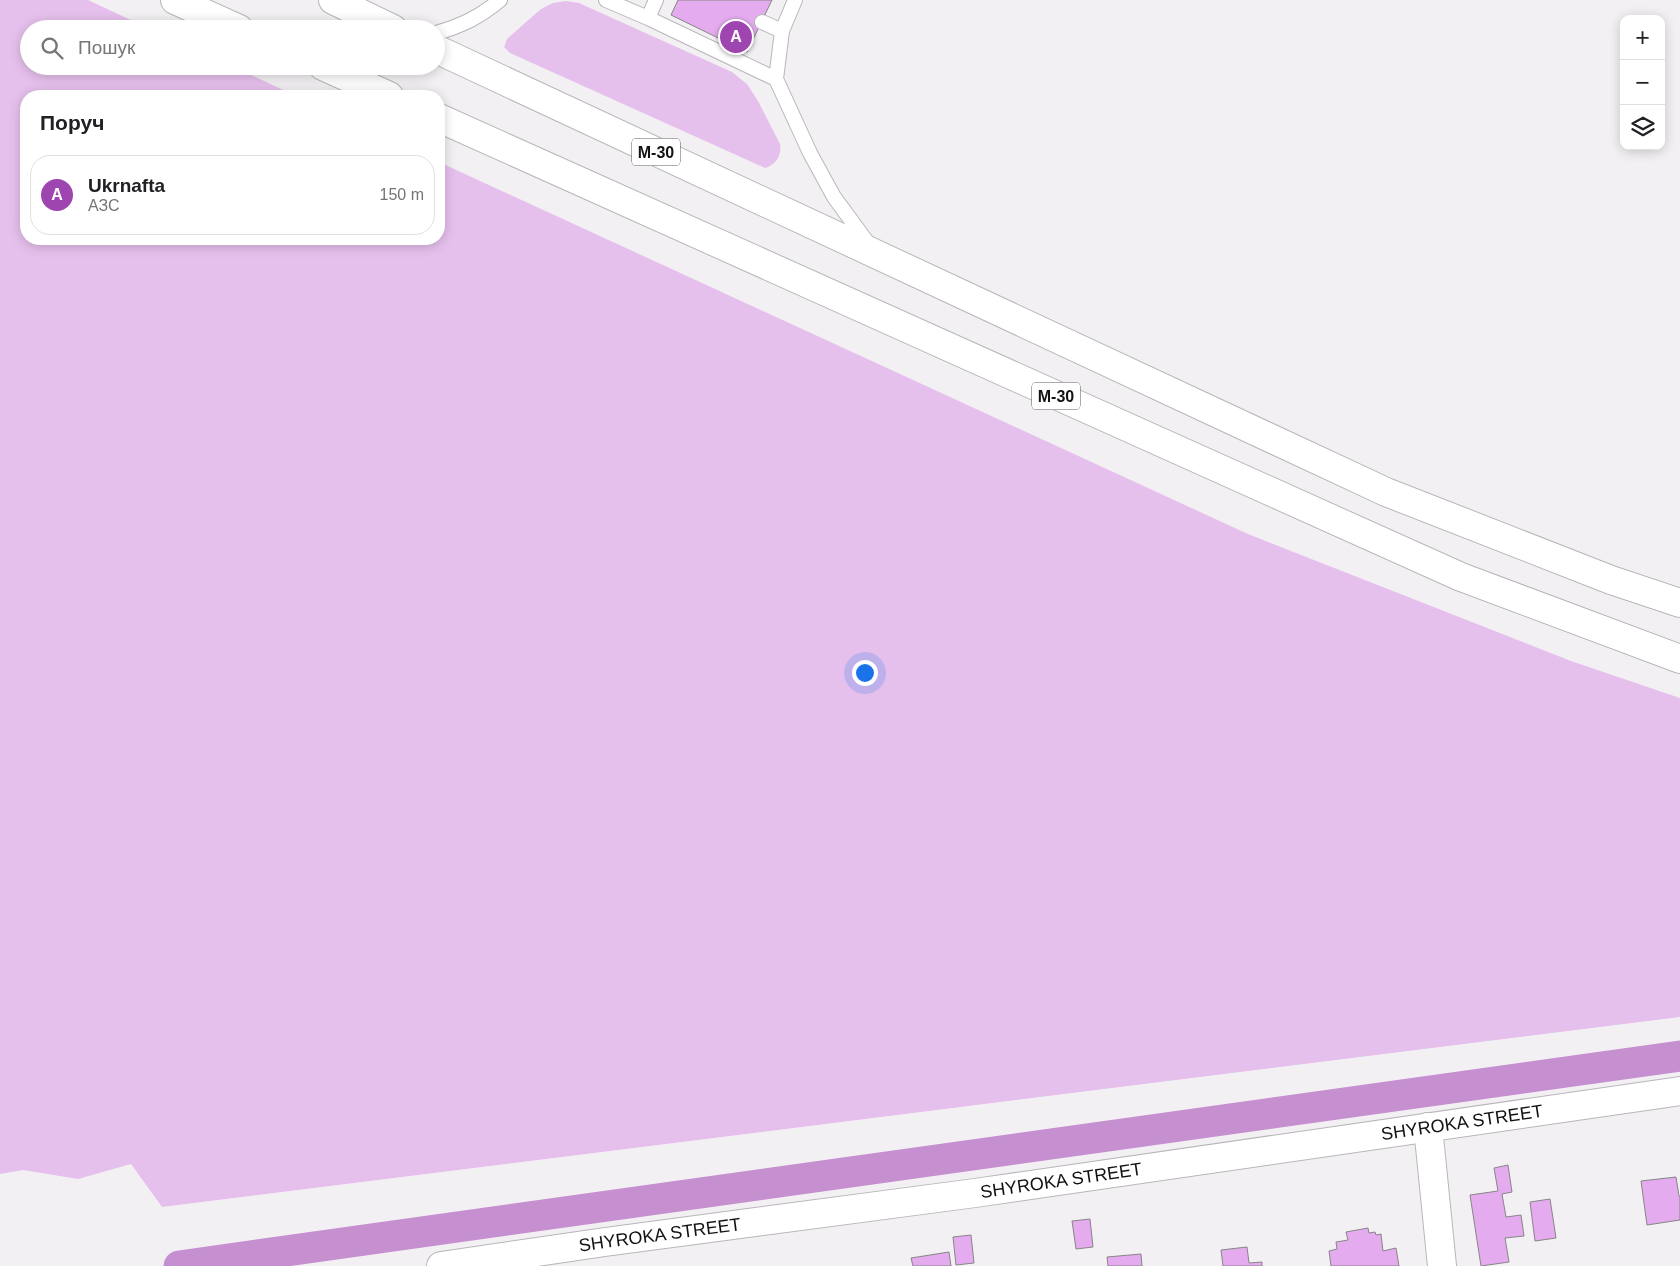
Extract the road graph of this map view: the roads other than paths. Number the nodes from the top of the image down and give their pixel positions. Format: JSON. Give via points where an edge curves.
{"nodes":[{"id":1,"x":175,"y":0,"type":"edge"},
{"id":2,"x":333,"y":0,"type":"edge"},
{"id":3,"x":500,"y":0,"type":"edge"},
{"id":4,"x":606,"y":0,"type":"edge"},
{"id":5,"x":656,"y":0,"type":"edge"},
{"id":6,"x":795,"y":0,"type":"edge"},
{"id":7,"x":648,"y":18,"type":"junction"},
{"id":8,"x":219,"y":20,"type":"edge"},
{"id":9,"x":374,"y":20,"type":"edge"},
{"id":10,"x":762,"y":22,"type":"dead end"},
{"id":11,"x":445,"y":30,"type":"edge"},
{"id":12,"x":782,"y":31,"type":"junction"},
{"id":13,"x":445,"y":53,"type":"edge"},
{"id":14,"x":343,"y":75,"type":"edge"},
{"id":15,"x":776,"y":79,"type":"junction"},
{"id":16,"x":377,"y":90,"type":"edge"},
{"id":17,"x":445,"y":121,"type":"edge"},
{"id":18,"x":876,"y":254,"type":"junction"},
{"id":19,"x":1680,"y":603,"type":"edge"},
{"id":20,"x":1680,"y":659,"type":"edge"},
{"id":21,"x":1680,"y":1091,"type":"edge"},
{"id":22,"x":1428,"y":1127,"type":"junction"},
{"id":23,"x":606,"y":1254,"type":"edge"},
{"id":24,"x":441,"y":1266,"type":"edge"},
{"id":25,"x":1442,"y":1266,"type":"edge"}],
"edges":[{"from":1,"to":8,"type":"main road"},
{"from":2,"to":9,"type":"main road"},
{"from":3,"to":11,"type":"lane","via":[[477,17]]},
{"from":4,"to":7,"type":"lane"},
{"from":5,"to":7,"type":"lane"},
{"from":6,"to":12,"type":"lane"},
{"from":7,"to":15,"type":"lane"},
{"from":10,"to":12,"type":"lane"},
{"from":12,"to":15,"type":"lane"},
{"from":13,"to":18,"type":"main road","number":"М-30"},
{"from":14,"to":16,"type":"main road"},
{"from":15,"to":18,"type":"lane","via":[[834,197]]},
{"from":17,"to":20,"type":"main road","number":"М-30","via":[[1462,578]]},
{"from":18,"to":19,"type":"main road","number":"М-30","via":[[1386,492],[1611,580]]},
{"from":21,"to":22,"type":"main road","name":"SHYROKA STREET"},
{"from":22,"to":23,"type":"main road","name":"SHYROKA STREET","via":[[975,1193]]},
{"from":22,"to":25,"type":"main road"},
{"from":23,"to":24,"type":"main road","name":"SHYROKA STREET"}]}
